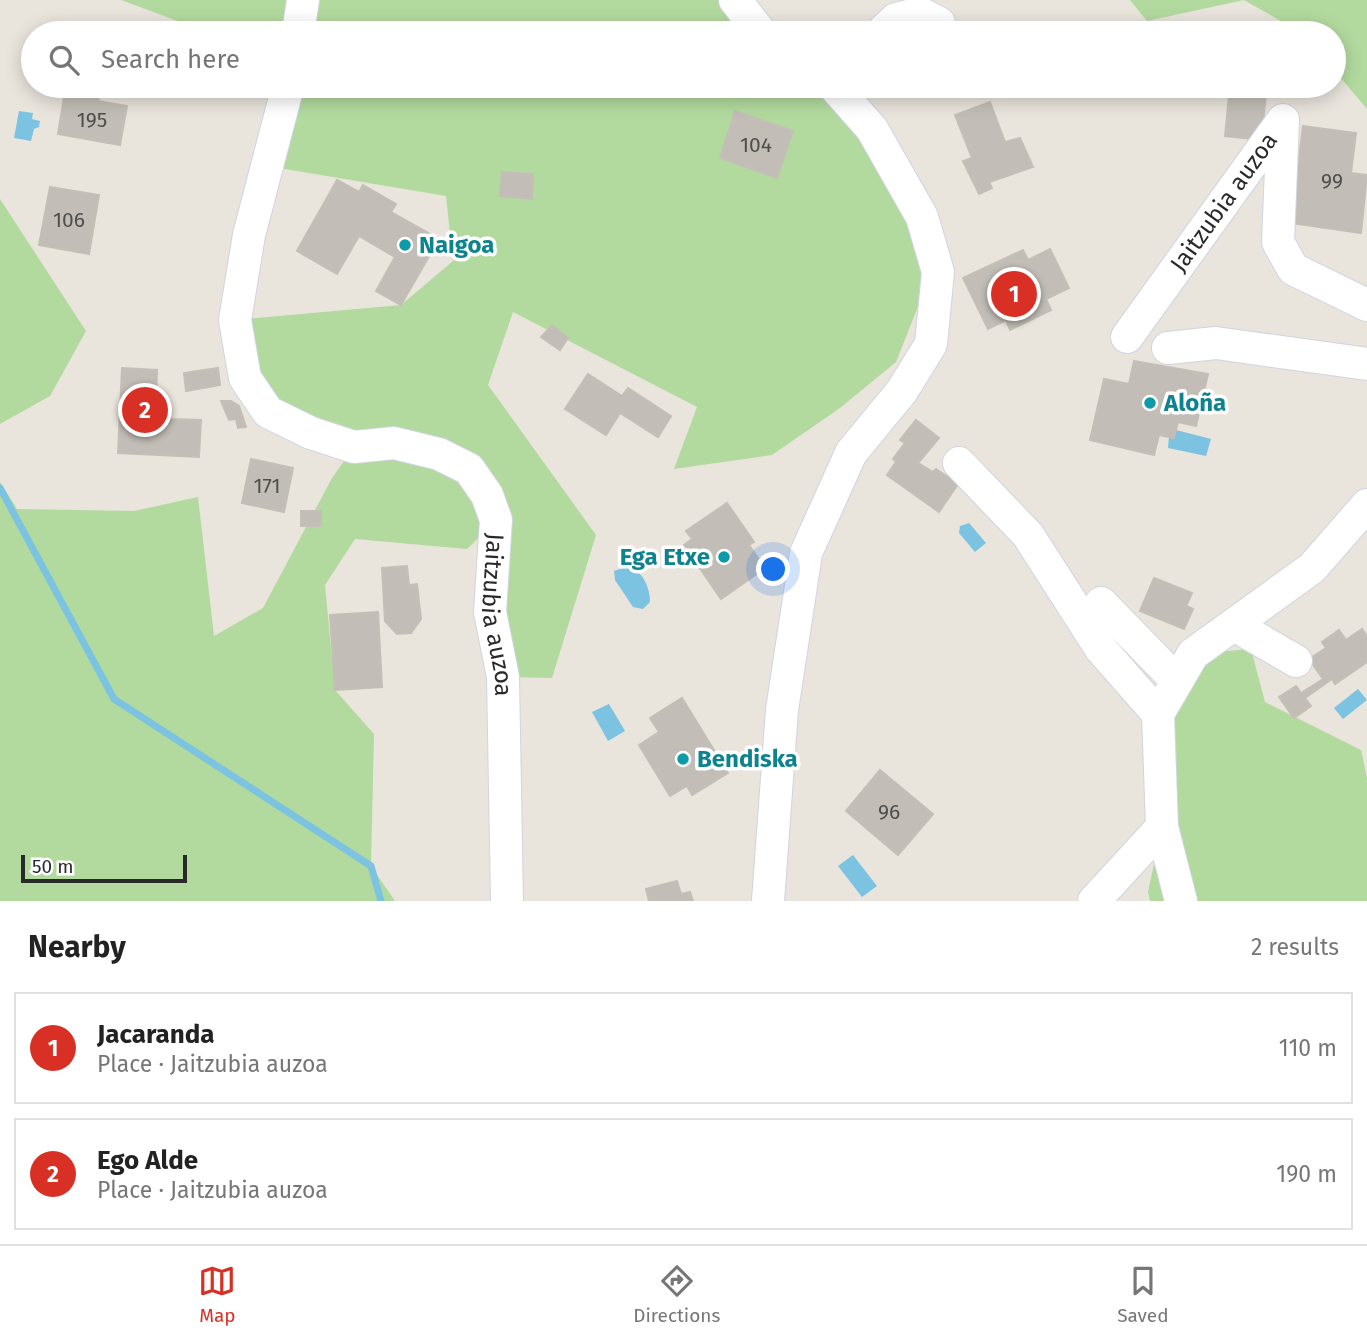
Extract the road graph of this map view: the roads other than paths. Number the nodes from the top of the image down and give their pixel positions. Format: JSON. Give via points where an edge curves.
{"nodes":[{"id":1,"x":303,"y":0,"type":"edge"},
{"id":2,"x":735,"y":0,"type":"edge"},
{"id":3,"x":300,"y":21,"type":"edge"},
{"id":4,"x":752,"y":21,"type":"edge"},
{"id":5,"x":894,"y":21,"type":"edge"},
{"id":6,"x":935,"y":21,"type":"edge"},
{"id":7,"x":285,"y":98,"type":"edge"},
{"id":8,"x":845,"y":98,"type":"edge"},
{"id":9,"x":1367,"y":305,"type":"edge"},
{"id":10,"x":1127,"y":337,"type":"dead end"},
{"id":11,"x":1168,"y":348,"type":"dead end"},
{"id":12,"x":1367,"y":364,"type":"edge"},
{"id":13,"x":959,"y":463,"type":"dead end"},
{"id":14,"x":1367,"y":505,"type":"edge"},
{"id":15,"x":1101,"y":603,"type":"dead end"},
{"id":16,"x":1234,"y":625,"type":"junction"},
{"id":17,"x":1296,"y":662,"type":"dead end"},
{"id":18,"x":1177,"y":681,"type":"junction"},
{"id":19,"x":1158,"y":714,"type":"junction"},
{"id":20,"x":1162,"y":827,"type":"junction"},
{"id":21,"x":507,"y":901,"type":"edge"},
{"id":22,"x":768,"y":901,"type":"edge"},
{"id":23,"x":1094,"y":901,"type":"edge"},
{"id":24,"x":1181,"y":901,"type":"edge"}],
"edges":[{"from":1,"to":3,"type":"street"},
{"from":2,"to":4,"type":"street"},
{"from":5,"to":6,"type":"street","via":[[920,13]]},
{"from":7,"to":21,"type":"street","name":"Jaitzubia auzoa","via":[[249,235],[234,320],[245,378],[268,412],[311,433],[354,447],[394,443],[439,454],[468,469],[487,495],[496,520],[490,612],[503,677]]},
{"from":8,"to":22,"type":"street","via":[[872,129],[916,206],[938,272],[930,344],[902,391],[851,453],[806,553],[782,710]]},
{"from":9,"to":10,"type":"street","name":"Jaitzubia auzoa","via":[[1293,269],[1278,242],[1283,120]]},
{"from":11,"to":12,"type":"street","via":[[1216,343]]},
{"from":13,"to":19,"type":"street","via":[[1028,535],[1101,649]]},
{"from":14,"to":16,"type":"street","via":[[1312,568]]},
{"from":15,"to":18,"type":"street"},
{"from":16,"to":17,"type":"street"},
{"from":16,"to":18,"type":"street","via":[[1193,654]]},
{"from":18,"to":19,"type":"street"},
{"from":19,"to":20,"type":"street"},
{"from":20,"to":23,"type":"street"},
{"from":20,"to":24,"type":"street"}]}
